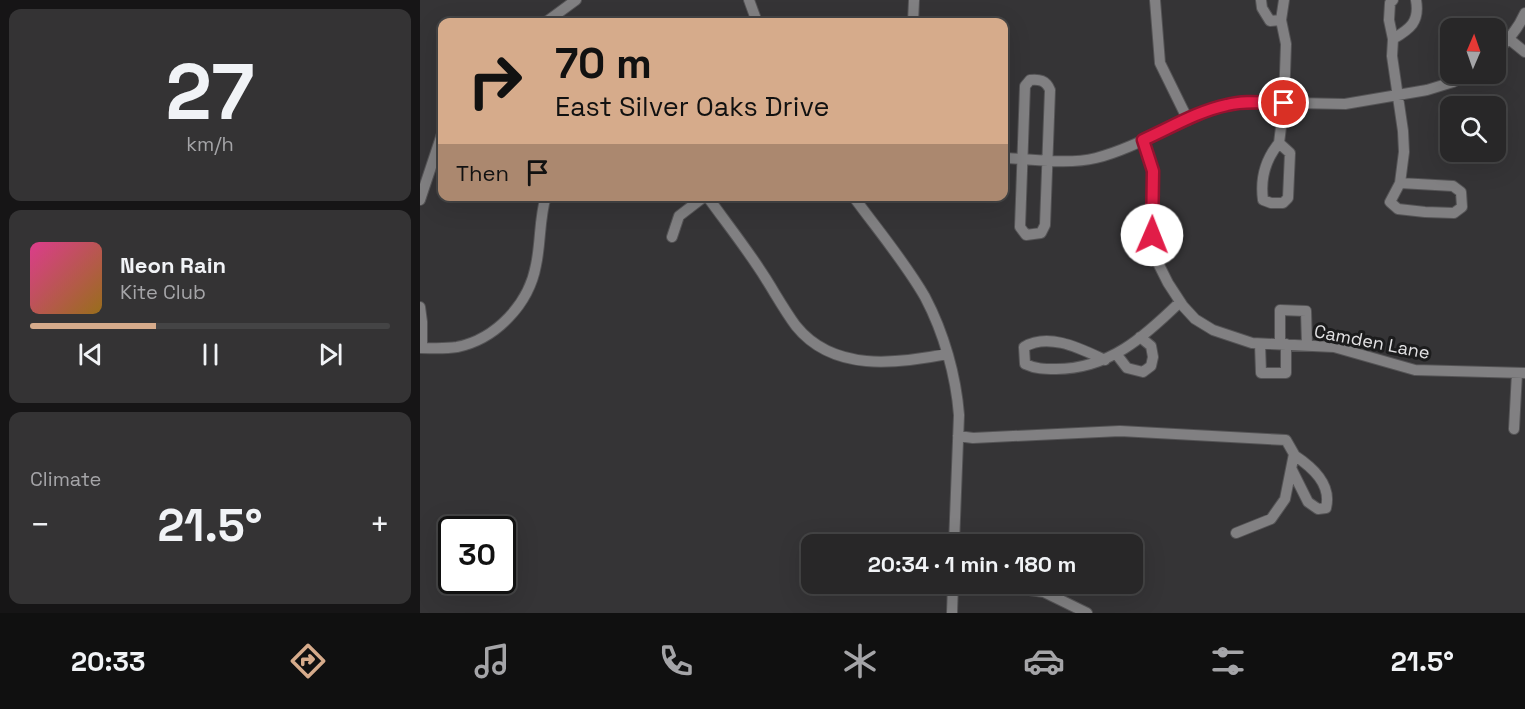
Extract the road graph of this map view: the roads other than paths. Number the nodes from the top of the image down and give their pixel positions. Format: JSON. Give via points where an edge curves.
{"nodes":[{"id":1,"x":576,"y":0,"type":"edge"},
{"id":2,"x":749,"y":0,"type":"edge"},
{"id":3,"x":914,"y":0,"type":"edge"},
{"id":4,"x":1155,"y":0,"type":"edge"},
{"id":5,"x":1261,"y":0,"type":"edge"},
{"id":6,"x":1284,"y":0,"type":"edge"},
{"id":7,"x":1393,"y":0,"type":"edge"},
{"id":8,"x":1416,"y":0,"type":"edge"},
{"id":9,"x":1525,"y":13,"type":"edge"},
{"id":10,"x":551,"y":18,"type":"edge"},
{"id":11,"x":756,"y":18,"type":"edge"},
{"id":12,"x":913,"y":18,"type":"edge"},
{"id":13,"x":1281,"y":20,"type":"junction"},
{"id":14,"x":1392,"y":39,"type":"junction"},
{"id":15,"x":1509,"y":39,"type":"junction"},
{"id":16,"x":1506,"y":42,"type":"edge"},
{"id":17,"x":1525,"y":51,"type":"edge"},
{"id":18,"x":1446,"y":84,"type":"edge"},
{"id":19,"x":1398,"y":95,"type":"junction"},
{"id":20,"x":1284,"y":103,"type":"junction"},
{"id":21,"x":1188,"y":120,"type":"junction"},
{"id":22,"x":1143,"y":140,"type":"junction"},
{"id":23,"x":1279,"y":143,"type":"junction"},
{"id":24,"x":438,"y":146,"type":"edge"},
{"id":25,"x":1008,"y":158,"type":"edge"},
{"id":26,"x":1022,"y":159,"type":"junction"},
{"id":27,"x":1048,"y":160,"type":"junction"},
{"id":28,"x":1400,"y":183,"type":"junction"},
{"id":29,"x":420,"y":200,"type":"edge"},
{"id":30,"x":545,"y":201,"type":"edge"},
{"id":31,"x":699,"y":201,"type":"edge"},
{"id":32,"x":710,"y":201,"type":"edge"},
{"id":33,"x":857,"y":201,"type":"edge"},
{"id":34,"x":672,"y":237,"type":"dead end"},
{"id":35,"x":1180,"y":302,"type":"junction"},
{"id":36,"x":420,"y":307,"type":"edge"},
{"id":37,"x":1140,"y":337,"type":"junction"},
{"id":38,"x":1260,"y":344,"type":"junction"},
{"id":39,"x":1283,"y":344,"type":"junction"},
{"id":40,"x":1306,"y":345,"type":"junction"},
{"id":41,"x":421,"y":348,"type":"edge"},
{"id":42,"x":947,"y":354,"type":"junction"},
{"id":43,"x":1117,"y":355,"type":"junction"},
{"id":44,"x":1105,"y":360,"type":"junction"},
{"id":45,"x":1521,"y":373,"type":"edge"},
{"id":46,"x":1514,"y":429,"type":"dead end"},
{"id":47,"x":958,"y":436,"type":"junction"},
{"id":48,"x":1294,"y":455,"type":"junction"},
{"id":49,"x":1292,"y":469,"type":"junction"},
{"id":50,"x":1236,"y":533,"type":"dead end"},
{"id":51,"x":954,"y":534,"type":"edge"},
{"id":52,"x":953,"y":594,"type":"edge"},
{"id":53,"x":1048,"y":594,"type":"edge"},
{"id":54,"x":952,"y":613,"type":"edge"},
{"id":55,"x":1087,"y":613,"type":"edge"}],
"edges":[{"from":1,"to":10,"type":"street"},
{"from":2,"to":11,"type":"street"},
{"from":3,"to":12,"type":"street"},
{"from":4,"to":21,"type":"street","via":[[1160,63]]},
{"from":5,"to":13,"type":"street","via":[[1270,21]]},
{"from":6,"to":13,"type":"street"},
{"from":7,"to":14,"type":"street","via":[[1389,20]]},
{"from":8,"to":14,"type":"street","via":[[1418,13],[1409,29]]},
{"from":9,"to":15,"type":"street"},
{"from":13,"to":20,"type":"street","via":[[1286,44]]},
{"from":14,"to":19,"type":"street"},
{"from":15,"to":16,"type":"street"},
{"from":15,"to":17,"type":"street"},
{"from":18,"to":19,"type":"street"},
{"from":19,"to":20,"type":"street","via":[[1345,104]]},
{"from":19,"to":28,"type":"street","via":[[1404,152]]},
{"from":20,"to":21,"type":"street","via":[[1242,102]]},
{"from":20,"to":23,"type":"street"},
{"from":21,"to":22,"type":"street"},
{"from":22,"to":27,"type":"street","via":[[1094,158]]},
{"from":22,"to":35,"type":"street","name":"Camden Lane","via":[[1153,171],[1154,249]]},
{"from":23,"to":23,"type":"street","via":[[1290,153],[1288,198],[1283,203],[1271,203],[1263,200],[1263,172],[1269,154]]},
{"from":24,"to":29,"type":"street"},
{"from":25,"to":26,"type":"street"},
{"from":26,"to":27,"type":"street"},
{"from":26,"to":27,"type":"street","via":[[1020,227],[1026,235],[1041,233],[1045,225]]},
{"from":26,"to":27,"type":"street","via":[[1025,86],[1036,80],[1048,84],[1050,90]]},
{"from":28,"to":28,"type":"street","via":[[1454,186],[1461,192],[1462,207],[1454,213],[1398,210],[1390,202]]},
{"from":30,"to":41,"type":"street","via":[[534,273],[515,310],[489,334],[471,343]]},
{"from":31,"to":34,"type":"street","via":[[679,216]]},
{"from":32,"to":42,"type":"street","via":[[797,328],[815,343],[830,352],[865,362]]},
{"from":33,"to":42,"type":"street","via":[[924,296]]},
{"from":35,"to":37,"type":"street"},
{"from":35,"to":38,"type":"street","name":"Camden Lane","via":[[1195,319],[1213,330]]},
{"from":36,"to":41,"type":"street"},
{"from":37,"to":43,"type":"street"},
{"from":37,"to":43,"type":"street","via":[[1151,346],[1151,366],[1143,372],[1127,368]]},
{"from":38,"to":39,"type":"street","name":"Camden Lane"},
{"from":38,"to":39,"type":"street","via":[[1261,373],[1272,374],[1286,373]]},
{"from":39,"to":40,"type":"street","name":"Camden Lane"},
{"from":39,"to":40,"type":"street","via":[[1280,310],[1306,311]]},
{"from":40,"to":45,"type":"street","name":"Camden Lane","via":[[1334,347],[1414,370]]},
{"from":42,"to":47,"type":"street","via":[[957,396]]},
{"from":43,"to":44,"type":"street"},
{"from":44,"to":44,"type":"street","via":[[1070,369],[1036,369],[1025,364],[1024,347],[1034,341],[1053,342]]},
{"from":45,"to":46,"type":"street"},
{"from":47,"to":48,"type":"street","via":[[1120,431],[1286,440]]},
{"from":47,"to":51,"type":"street"},
{"from":48,"to":49,"type":"street"},
{"from":48,"to":49,"type":"street","via":[[1314,469],[1325,489],[1326,508],[1318,509],[1308,502]]},
{"from":49,"to":50,"type":"street","via":[[1285,499],[1271,519]]},
{"from":52,"to":54,"type":"street"},
{"from":53,"to":55,"type":"street"}]}
